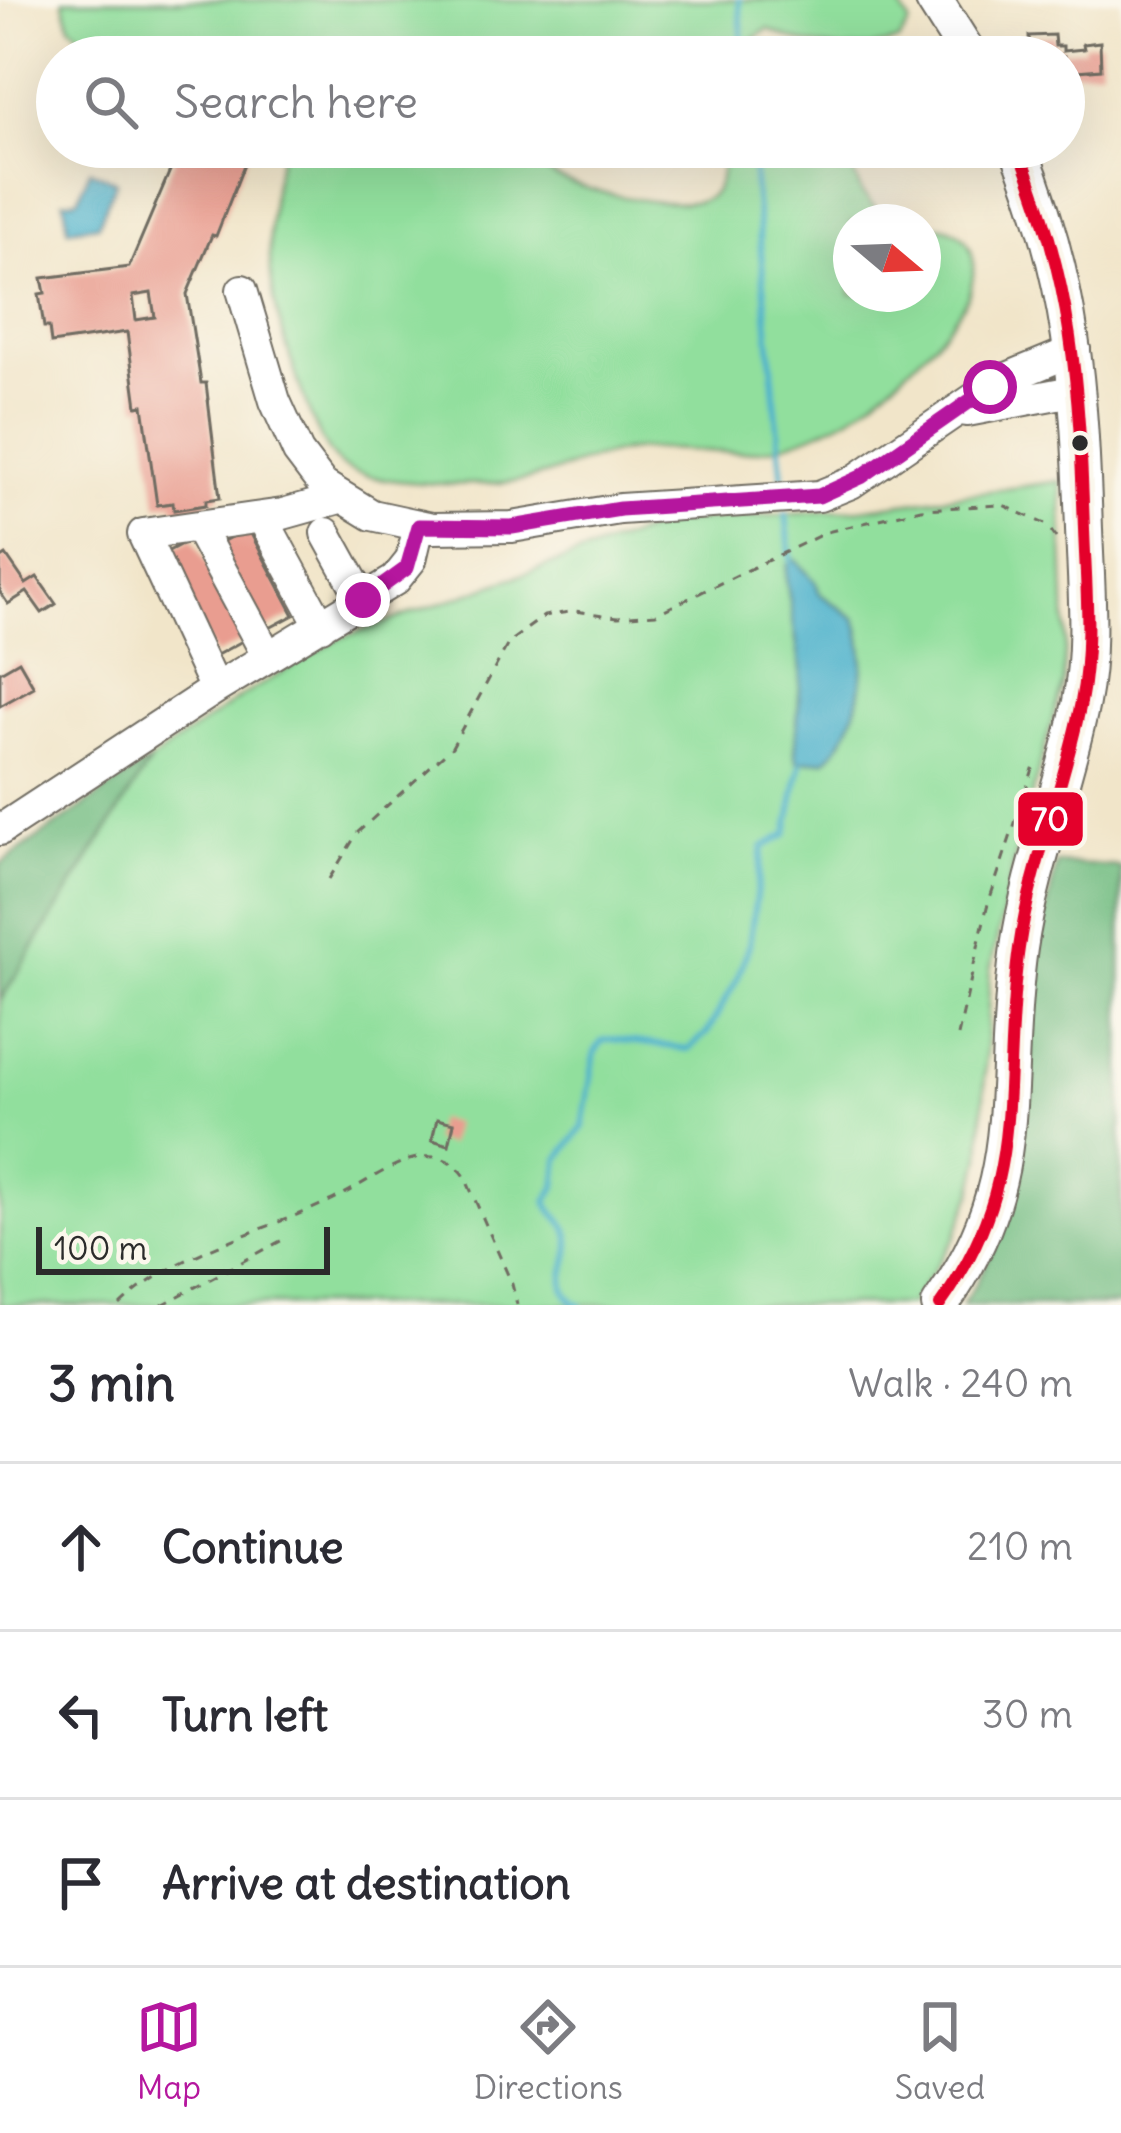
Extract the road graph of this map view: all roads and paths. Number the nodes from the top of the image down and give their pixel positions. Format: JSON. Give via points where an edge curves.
{"nodes":[{"id":1,"x":934,"y":0,"type":"edge"},
{"id":2,"x":957,"y":36,"type":"edge"},
{"id":3,"x":1025,"y":168,"type":"edge"},
{"id":4,"x":242,"y":290,"type":"dead end"},
{"id":5,"x":1075,"y":350,"type":"junction"},
{"id":6,"x":1078,"y":390,"type":"junction"},
{"id":7,"x":944,"y":420,"type":"junction"},
{"id":8,"x":340,"y":498,"type":"junction"},
{"id":9,"x":262,"y":517,"type":"junction"},
{"id":10,"x":199,"y":526,"type":"junction"},
{"id":11,"x":419,"y":526,"type":"junction"},
{"id":12,"x":326,"y":533,"type":"dead end"},
{"id":13,"x":1058,"y":548,"type":"dead end"},
{"id":14,"x":363,"y":600,"type":"junction"},
{"id":15,"x":321,"y":626,"type":"junction"},
{"id":16,"x":268,"y":657,"type":"junction"},
{"id":17,"x":215,"y":689,"type":"junction"},
{"id":18,"x":1037,"y":757,"type":"dead end"},
{"id":19,"x":0,"y":830,"type":"edge"},
{"id":20,"x":329,"y":879,"type":"dead end"},
{"id":21,"x":958,"y":1036,"type":"dead end"},
{"id":22,"x":288,"y":1237,"type":"dead end"},
{"id":23,"x":120,"y":1305,"type":"edge"},
{"id":24,"x":162,"y":1305,"type":"edge"},
{"id":25,"x":517,"y":1305,"type":"edge"},
{"id":26,"x":940,"y":1305,"type":"edge"}],
"edges":[{"from":1,"to":2,"type":"main road"},
{"from":3,"to":5,"type":"main road","via":[[1056,255]]},
{"from":4,"to":8,"type":"lane","via":[[298,452]]},
{"from":5,"to":6,"type":"main road"},
{"from":5,"to":7,"type":"lane","via":[[1000,381]]},
{"from":6,"to":7,"type":"lane"},
{"from":6,"to":26,"type":"main road","via":[[1083,689],[1021,935],[999,1187],[976,1248]]},
{"from":7,"to":11,"type":"lane","via":[[819,496],[620,509],[512,527]]},
{"from":8,"to":9,"type":"lane"},
{"from":8,"to":11,"type":"lane"},
{"from":9,"to":10,"type":"lane"},
{"from":9,"to":15,"type":"lane"},
{"from":10,"to":16,"type":"lane"},
{"from":10,"to":17,"type":"lane","via":[[143,534]]},
{"from":11,"to":14,"type":"lane","via":[[407,568]]},
{"from":12,"to":14,"type":"lane"},
{"from":13,"to":20,"type":"path","via":[[1047,525],[996,504],[879,517],[827,532],[656,614],[560,612],[530,624],[508,642],[452,747],[358,832]]},
{"from":14,"to":15,"type":"lane"},
{"from":15,"to":16,"type":"lane"},
{"from":16,"to":17,"type":"lane"},
{"from":17,"to":19,"type":"lane"},
{"from":18,"to":21,"type":"path","via":[[987,907]]},
{"from":22,"to":24,"type":"path"},
{"from":23,"to":25,"type":"path","via":[[182,1262],[428,1156],[464,1174]]}]}
